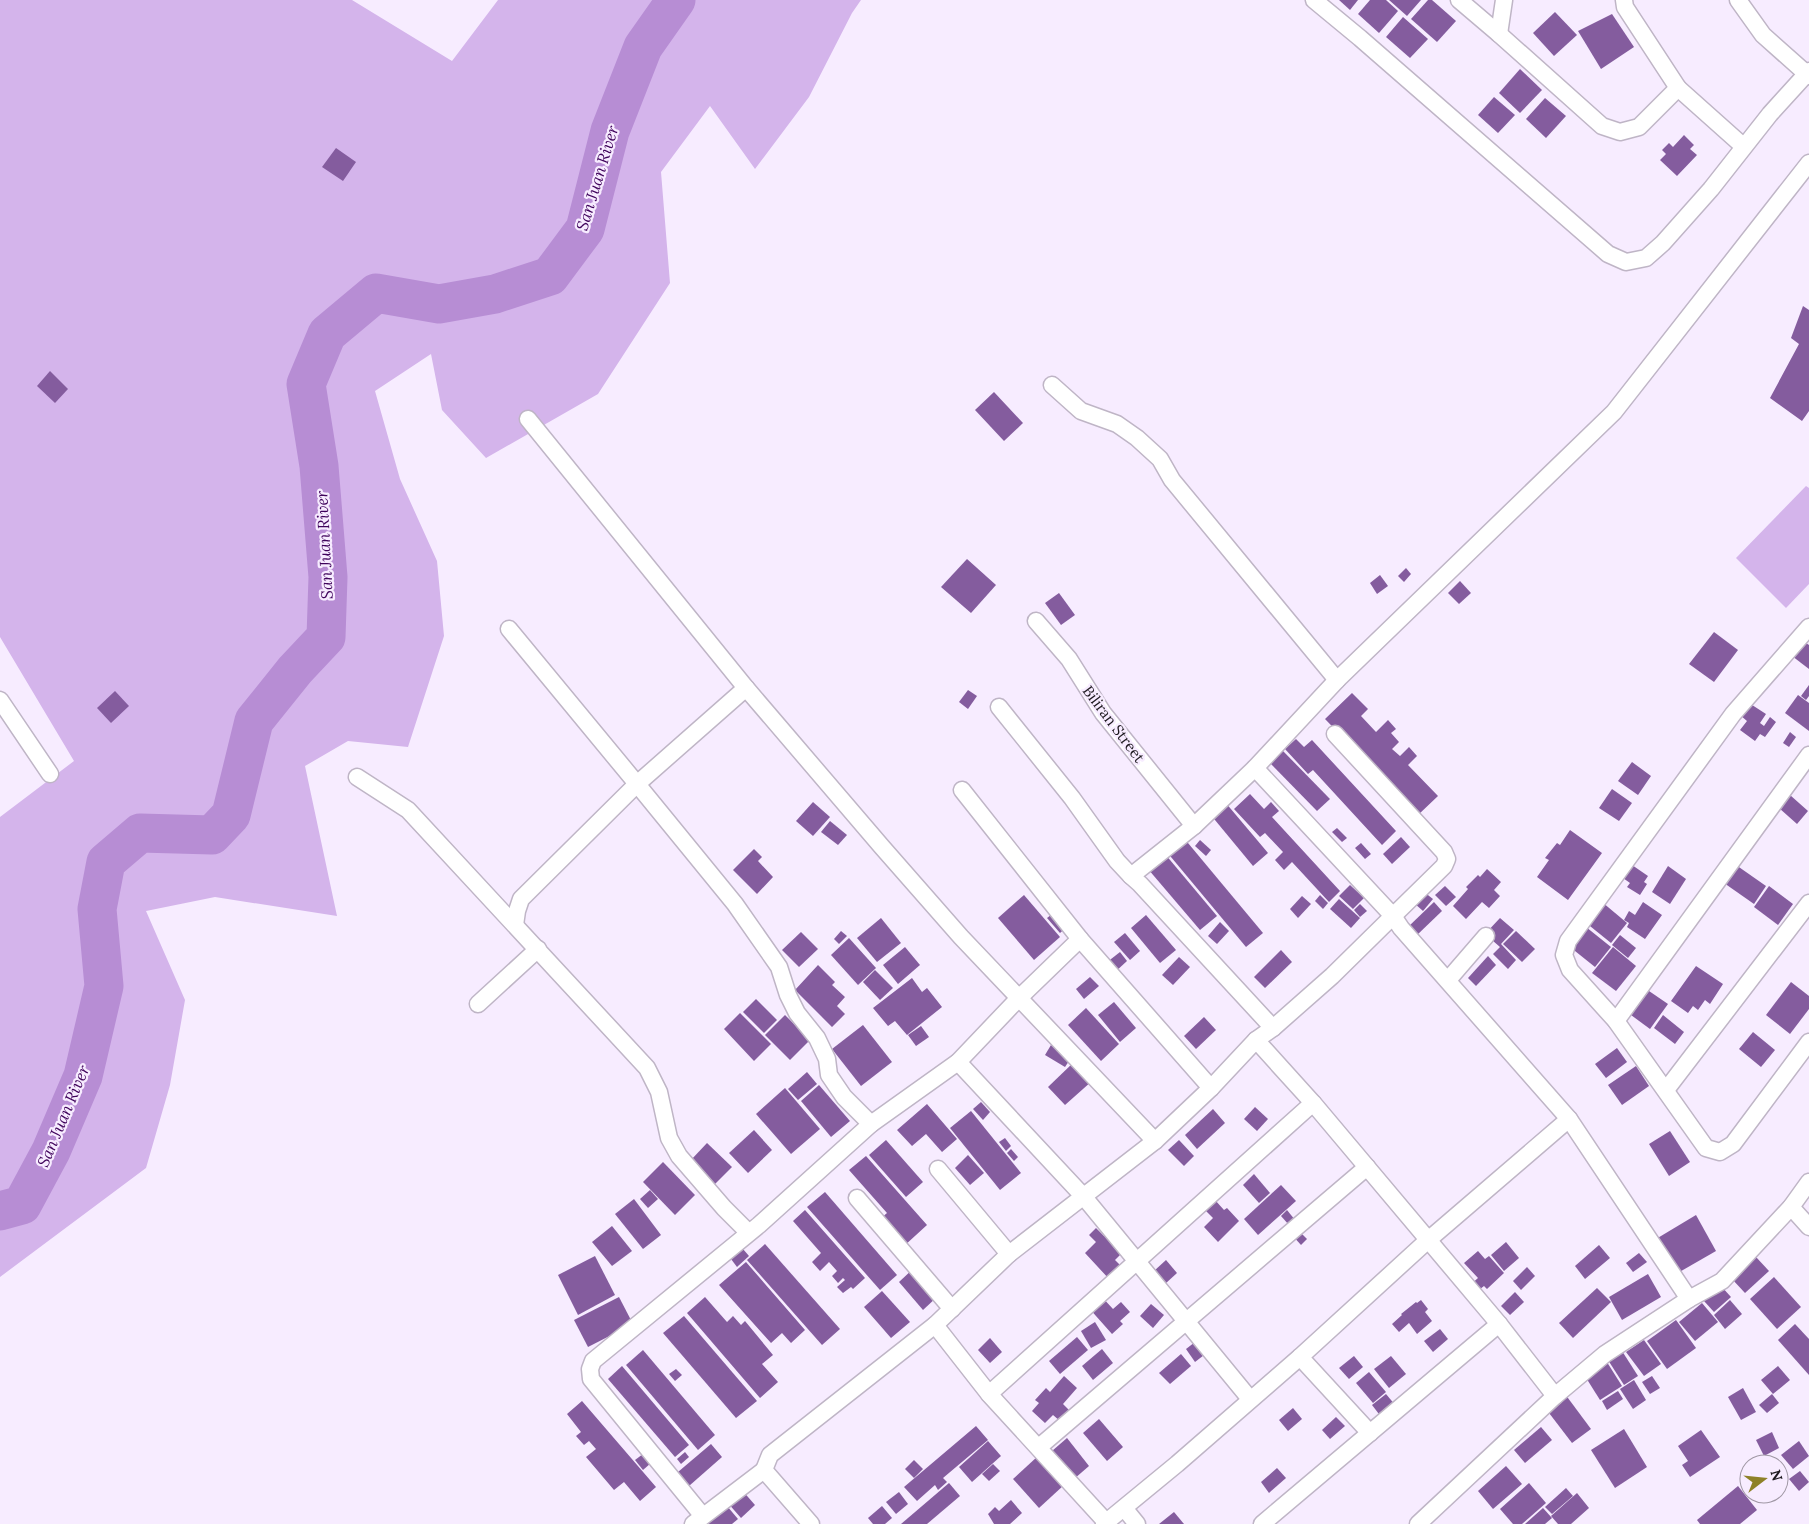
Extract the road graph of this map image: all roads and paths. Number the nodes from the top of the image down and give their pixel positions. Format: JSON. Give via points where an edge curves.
{"nodes":[{"id":1,"x":1314,"y":0,"type":"edge"},
{"id":2,"x":1459,"y":0,"type":"edge"},
{"id":3,"x":1504,"y":0,"type":"edge"},
{"id":4,"x":1624,"y":0,"type":"edge"},
{"id":5,"x":1738,"y":0,"type":"edge"},
{"id":6,"x":1499,"y":34,"type":"junction"},
{"id":7,"x":1808,"y":74,"type":"edge"},
{"id":8,"x":1678,"y":88,"type":"junction"},
{"id":9,"x":1743,"y":146,"type":"junction"},
{"id":10,"x":1809,"y":163,"type":"edge"},
{"id":11,"x":1052,"y":386,"type":"dead end"},
{"id":12,"x":528,"y":419,"type":"dead end"},
{"id":13,"x":1036,"y":621,"type":"dead end"},
{"id":14,"x":1809,"y":627,"type":"edge"},
{"id":15,"x":509,"y":629,"type":"dead end"},
{"id":16,"x":1337,"y":680,"type":"junction"},
{"id":17,"x":746,"y":688,"type":"junction"},
{"id":18,"x":0,"y":700,"type":"edge"},
{"id":19,"x":999,"y":708,"type":"dead end"},
{"id":20,"x":1335,"y":734,"type":"dead end"},
{"id":21,"x":1809,"y":755,"type":"edge"},
{"id":22,"x":1255,"y":768,"type":"junction"},
{"id":23,"x":50,"y":774,"type":"dead end"},
{"id":24,"x":357,"y":777,"type":"dead end"},
{"id":25,"x":638,"y":784,"type":"junction"},
{"id":26,"x":962,"y":790,"type":"dead end"},
{"id":27,"x":1194,"y":826,"type":"junction"},
{"id":28,"x":1131,"y":876,"type":"junction"},
{"id":29,"x":1809,"y":903,"type":"edge"},
{"id":30,"x":1393,"y":916,"type":"junction"},
{"id":31,"x":515,"y":925,"type":"junction"},
{"id":32,"x":1486,"y":936,"type":"dead end"},
{"id":33,"x":1080,"y":940,"type":"junction"},
{"id":34,"x":538,"y":949,"type":"junction"},
{"id":35,"x":1448,"y":980,"type":"junction"},
{"id":36,"x":1018,"y":999,"type":"junction"},
{"id":37,"x":478,"y":1004,"type":"dead end"},
{"id":38,"x":1616,"y":1021,"type":"junction"},
{"id":39,"x":1273,"y":1028,"type":"junction"},
{"id":40,"x":1256,"y":1040,"type":"junction"},
{"id":41,"x":1809,"y":1042,"type":"edge"},
{"id":42,"x":958,"y":1062,"type":"junction"},
{"id":43,"x":1211,"y":1088,"type":"junction"},
{"id":44,"x":1666,"y":1090,"type":"junction"},
{"id":45,"x":1313,"y":1104,"type":"junction"},
{"id":46,"x":1569,"y":1119,"type":"junction"},
{"id":47,"x":871,"y":1124,"type":"junction"},
{"id":48,"x":1155,"y":1141,"type":"junction"},
{"id":49,"x":1367,"y":1167,"type":"junction"},
{"id":50,"x":938,"y":1169,"type":"dead end"},
{"id":51,"x":1809,"y":1182,"type":"edge"},
{"id":52,"x":1084,"y":1197,"type":"junction"},
{"id":53,"x":856,"y":1198,"type":"dead end"},
{"id":54,"x":1791,"y":1207,"type":"junction"},
{"id":55,"x":1809,"y":1227,"type":"edge"},
{"id":56,"x":748,"y":1232,"type":"junction"},
{"id":57,"x":1428,"y":1241,"type":"junction"},
{"id":58,"x":1010,"y":1254,"type":"junction"},
{"id":59,"x":1136,"y":1262,"type":"junction"},
{"id":60,"x":1689,"y":1299,"type":"junction"},
{"id":61,"x":952,"y":1310,"type":"junction"},
{"id":62,"x":1188,"y":1322,"type":"junction"},
{"id":63,"x":1499,"y":1324,"type":"junction"},
{"id":64,"x":935,"y":1325,"type":"junction"},
{"id":65,"x":1300,"y":1357,"type":"junction"},
{"id":66,"x":989,"y":1394,"type":"junction"},
{"id":67,"x":1555,"y":1396,"type":"junction"},
{"id":68,"x":1250,"y":1399,"type":"junction"},
{"id":69,"x":1370,"y":1432,"type":"junction"},
{"id":70,"x":1039,"y":1448,"type":"junction"},
{"id":71,"x":764,"y":1470,"type":"junction"},
{"id":72,"x":1124,"y":1508,"type":"junction"},
{"id":73,"x":698,"y":1520,"type":"edge"},
{"id":74,"x":1105,"y":1523,"type":"edge"},
{"id":75,"x":811,"y":1524,"type":"edge"},
{"id":76,"x":1137,"y":1524,"type":"edge"},
{"id":77,"x":1262,"y":1524,"type":"edge"},
{"id":78,"x":1418,"y":1524,"type":"edge"}],
"edges":[{"from":1,"to":9,"type":"street","via":[[1608,254],[1626,262],[1646,258],[1663,243],[1711,189]]},
{"from":2,"to":6,"type":"street"},
{"from":3,"to":6,"type":"street"},
{"from":4,"to":8,"type":"street","via":[[1635,23]]},
{"from":5,"to":7,"type":"street","via":[[1763,35]]},
{"from":6,"to":8,"type":"street","via":[[1602,126],[1620,132],[1639,127]]},
{"from":7,"to":9,"type":"street"},
{"from":8,"to":9,"type":"street"},
{"from":10,"to":16,"type":"street","via":[[1614,412]]},
{"from":11,"to":16,"type":"street","via":[[1081,411],[1117,424],[1160,459],[1172,480]]},
{"from":12,"to":17,"type":"street"},
{"from":13,"to":27,"type":"street","name":"Biliran Street","via":[[1068,659],[1103,713]]},
{"from":14,"to":38,"type":"street","via":[[1733,714],[1568,941],[1564,955],[1570,970]]},
{"from":15,"to":25,"type":"street"},
{"from":16,"to":22,"type":"street"},
{"from":17,"to":25,"type":"street"},
{"from":17,"to":36,"type":"street"},
{"from":18,"to":23,"type":"street"},
{"from":19,"to":28,"type":"street"},
{"from":20,"to":30,"type":"street","via":[[1447,859],[1444,866]]},
{"from":21,"to":38,"type":"street"},
{"from":22,"to":27,"type":"street"},
{"from":22,"to":30,"type":"street"},
{"from":24,"to":31,"type":"street","via":[[408,810]]},
{"from":25,"to":31,"type":"street","via":[[521,899]]},
{"from":25,"to":47,"type":"street","via":[[735,904],[779,967],[797,1013],[821,1045],[829,1075],[844,1097]]},
{"from":26,"to":33,"type":"street"},
{"from":27,"to":28,"type":"street"},
{"from":28,"to":39,"type":"street"},
{"from":29,"to":44,"type":"street"},
{"from":30,"to":35,"type":"street","via":[[1400,928]]},
{"from":30,"to":39,"type":"street"},
{"from":31,"to":34,"type":"street"},
{"from":32,"to":35,"type":"street"},
{"from":33,"to":36,"type":"street"},
{"from":33,"to":43,"type":"street"},
{"from":34,"to":37,"type":"street"},
{"from":34,"to":56,"type":"street","via":[[647,1068],[658,1092],[669,1138],[679,1156]]},
{"from":35,"to":46,"type":"street"},
{"from":36,"to":42,"type":"street"},
{"from":36,"to":48,"type":"street"},
{"from":38,"to":44,"type":"street"},
{"from":39,"to":40,"type":"street"},
{"from":40,"to":43,"type":"street"},
{"from":40,"to":45,"type":"street"},
{"from":41,"to":44,"type":"street","via":[[1733,1144],[1720,1152],[1706,1148]]},
{"from":42,"to":47,"type":"street"},
{"from":42,"to":52,"type":"street"},
{"from":43,"to":48,"type":"street"},
{"from":45,"to":49,"type":"street"},
{"from":45,"to":59,"type":"street"},
{"from":46,"to":57,"type":"street"},
{"from":46,"to":60,"type":"street"},
{"from":47,"to":56,"type":"street"},
{"from":48,"to":52,"type":"street"},
{"from":49,"to":57,"type":"street"},
{"from":49,"to":62,"type":"street"},
{"from":50,"to":58,"type":"street"},
{"from":51,"to":54,"type":"street"},
{"from":52,"to":58,"type":"street"},
{"from":52,"to":59,"type":"street"},
{"from":53,"to":61,"type":"street"},
{"from":54,"to":55,"type":"street"},
{"from":54,"to":60,"type":"street","via":[[1722,1280]]},
{"from":56,"to":73,"type":"street","via":[[593,1361],[590,1369],[591,1379]]},
{"from":57,"to":63,"type":"street"},
{"from":57,"to":65,"type":"street"},
{"from":58,"to":61,"type":"street"},
{"from":59,"to":62,"type":"street"},
{"from":59,"to":66,"type":"street"},
{"from":60,"to":67,"type":"street","via":[[1605,1354]]},
{"from":61,"to":64,"type":"street"},
{"from":62,"to":68,"type":"street"},
{"from":62,"to":70,"type":"street"},
{"from":63,"to":67,"type":"street"},
{"from":63,"to":69,"type":"street"},
{"from":64,"to":66,"type":"street"},
{"from":64,"to":71,"type":"street","via":[[770,1454]]},
{"from":65,"to":68,"type":"street"},
{"from":65,"to":69,"type":"street"},
{"from":66,"to":70,"type":"street"},
{"from":67,"to":78,"type":"street"},
{"from":68,"to":72,"type":"street"},
{"from":69,"to":77,"type":"street"},
{"from":70,"to":74,"type":"street"},
{"from":71,"to":73,"type":"street"},
{"from":71,"to":75,"type":"street"},
{"from":72,"to":74,"type":"street"},
{"from":72,"to":76,"type":"street"}]}
